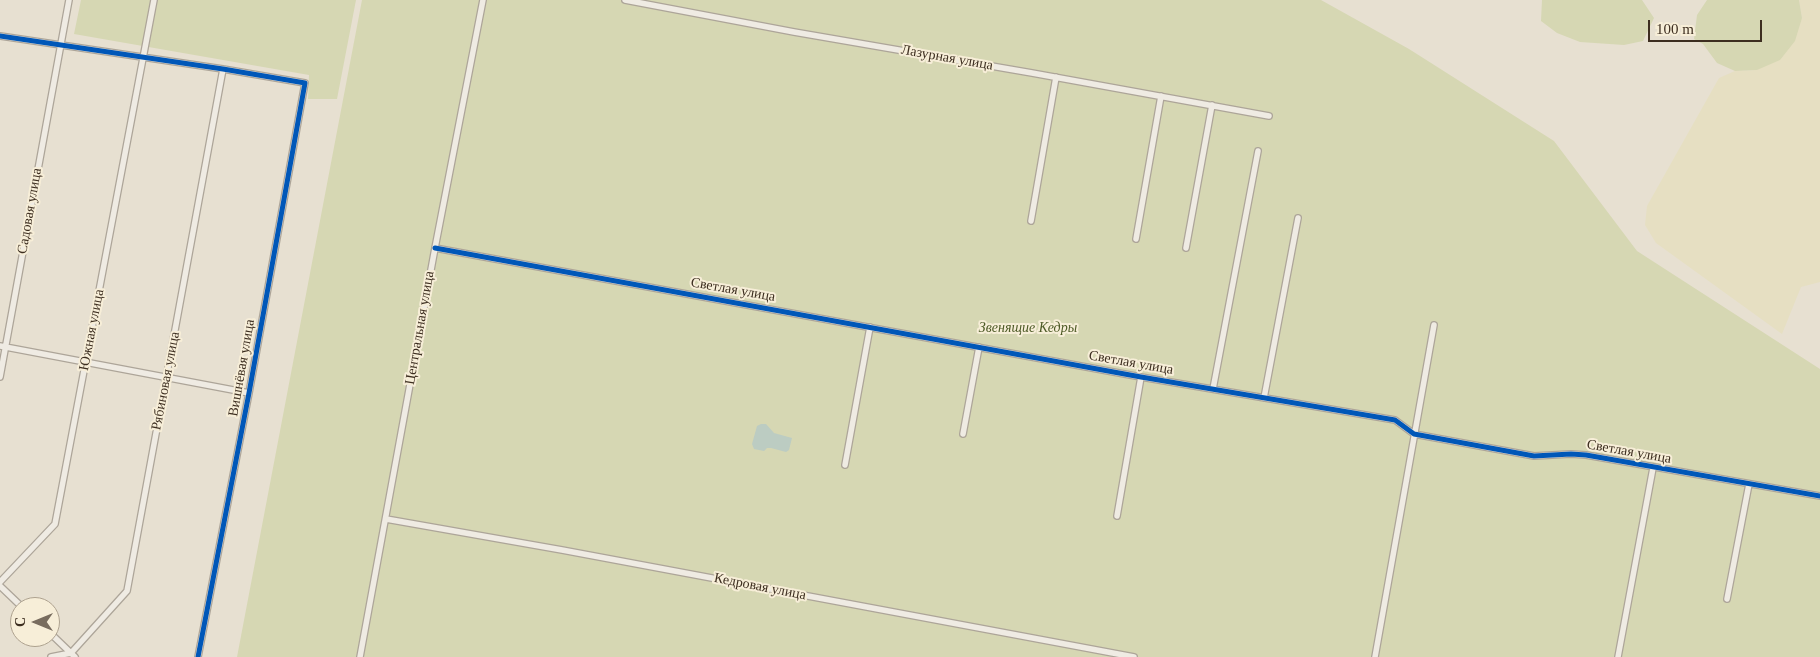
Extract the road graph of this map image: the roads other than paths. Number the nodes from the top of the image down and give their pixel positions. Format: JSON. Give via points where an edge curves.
{"nodes":[{"id":1,"x":69,"y":0,"type":"edge"},
{"id":2,"x":154,"y":0,"type":"edge"},
{"id":3,"x":483,"y":0,"type":"edge"},
{"id":4,"x":624,"y":0,"type":"edge"},
{"id":5,"x":0,"y":36,"type":"edge"},
{"id":6,"x":60,"y":45,"type":"junction"},
{"id":7,"x":144,"y":57,"type":"junction"},
{"id":8,"x":223,"y":69,"type":"junction"},
{"id":9,"x":1056,"y":77,"type":"junction"},
{"id":10,"x":1161,"y":96,"type":"junction"},
{"id":11,"x":1212,"y":105,"type":"junction"},
{"id":12,"x":1269,"y":116,"type":"dead end"},
{"id":13,"x":1258,"y":150,"type":"dead end"},
{"id":14,"x":1298,"y":218,"type":"dead end"},
{"id":15,"x":1031,"y":222,"type":"dead end"},
{"id":16,"x":1136,"y":239,"type":"dead end"},
{"id":17,"x":435,"y":248,"type":"junction"},
{"id":18,"x":1186,"y":248,"type":"dead end"},
{"id":19,"x":1434,"y":325,"type":"dead end"},
{"id":20,"x":870,"y":327,"type":"junction"},
{"id":21,"x":3,"y":347,"type":"edge"},
{"id":22,"x":979,"y":347,"type":"junction"},
{"id":23,"x":86,"y":362,"type":"junction"},
{"id":24,"x":1141,"y":377,"type":"junction"},
{"id":25,"x":0,"y":378,"type":"edge"},
{"id":26,"x":166,"y":378,"type":"junction"},
{"id":27,"x":1213,"y":389,"type":"junction"},
{"id":28,"x":249,"y":393,"type":"junction"},
{"id":29,"x":1264,"y":398,"type":"junction"},
{"id":30,"x":963,"y":434,"type":"dead end"},
{"id":31,"x":1414,"y":434,"type":"junction"},
{"id":32,"x":845,"y":465,"type":"dead end"},
{"id":33,"x":1654,"y":468,"type":"junction"},
{"id":34,"x":1749,"y":484,"type":"junction"},
{"id":35,"x":1820,"y":496,"type":"edge"},
{"id":36,"x":1117,"y":516,"type":"dead end"},
{"id":37,"x":386,"y":519,"type":"junction"},
{"id":38,"x":0,"y":584,"type":"edge"},
{"id":39,"x":12,"y":597,"type":"edge"},
{"id":40,"x":1727,"y":599,"type":"dead end"},
{"id":41,"x":60,"y":643,"type":"edge"},
{"id":42,"x":73,"y":655,"type":"edge"},
{"id":43,"x":51,"y":657,"type":"edge"},
{"id":44,"x":198,"y":657,"type":"edge"},
{"id":45,"x":360,"y":657,"type":"edge"},
{"id":46,"x":1134,"y":657,"type":"edge"},
{"id":47,"x":1375,"y":657,"type":"edge"},
{"id":48,"x":1618,"y":657,"type":"edge"}],
"edges":[{"from":1,"to":6,"type":"street","name":"Садовая улица"},
{"from":2,"to":7,"type":"street","name":"Южная улица"},
{"from":3,"to":17,"type":"street","name":"Центральная улица"},
{"from":4,"to":9,"type":"street","name":"Лазурная улица"},
{"from":5,"to":6,"type":"street"},
{"from":6,"to":7,"type":"street"},
{"from":6,"to":21,"type":"street","name":"Садовая улица"},
{"from":7,"to":8,"type":"street"},
{"from":7,"to":23,"type":"street","name":"Южная улица"},
{"from":8,"to":26,"type":"street","name":"Рябиновая улица"},
{"from":8,"to":28,"type":"street","name":"Вишнёвая улица","via":[[305,83]]},
{"from":9,"to":10,"type":"street","name":"Лазурная улица"},
{"from":9,"to":15,"type":"street"},
{"from":10,"to":11,"type":"street","name":"Лазурная улица"},
{"from":10,"to":16,"type":"street"},
{"from":11,"to":12,"type":"street","name":"Лазурная улица"},
{"from":11,"to":18,"type":"street"},
{"from":13,"to":27,"type":"street"},
{"from":14,"to":29,"type":"street"},
{"from":17,"to":20,"type":"street","name":"Светлая улица"},
{"from":17,"to":37,"type":"street","name":"Центральная улица"},
{"from":19,"to":31,"type":"street"},
{"from":20,"to":22,"type":"street","name":"Светлая улица"},
{"from":20,"to":32,"type":"street"},
{"from":21,"to":23,"type":"street"},
{"from":21,"to":25,"type":"street","name":"Садовая улица"},
{"from":22,"to":24,"type":"street","name":"Светлая улица"},
{"from":22,"to":30,"type":"street"},
{"from":23,"to":26,"type":"street"},
{"from":23,"to":38,"type":"street","name":"Южная улица","via":[[55,524]]},
{"from":24,"to":27,"type":"street","name":"Светлая улица"},
{"from":24,"to":36,"type":"street"},
{"from":26,"to":28,"type":"street"},
{"from":26,"to":42,"type":"street","name":"Рябиновая улица","via":[[126,591]]},
{"from":27,"to":29,"type":"street","name":"Светлая улица"},
{"from":28,"to":44,"type":"street","name":"Вишнёвая улица"},
{"from":29,"to":31,"type":"street","name":"Светлая улица","via":[[1395,420]]},
{"from":31,"to":33,"type":"street","name":"Светлая улица","via":[[1534,456],[1586,455]]},
{"from":31,"to":47,"type":"street"},
{"from":33,"to":34,"type":"street","name":"Светлая улица"},
{"from":33,"to":48,"type":"street"},
{"from":34,"to":35,"type":"street","name":"Светлая улица"},
{"from":34,"to":40,"type":"street"},
{"from":37,"to":45,"type":"street","name":"Центральная улица"},
{"from":37,"to":46,"type":"street","name":"Кедровая улица"},
{"from":38,"to":39,"type":"street"},
{"from":41,"to":42,"type":"street"},
{"from":42,"to":43,"type":"street"}]}
